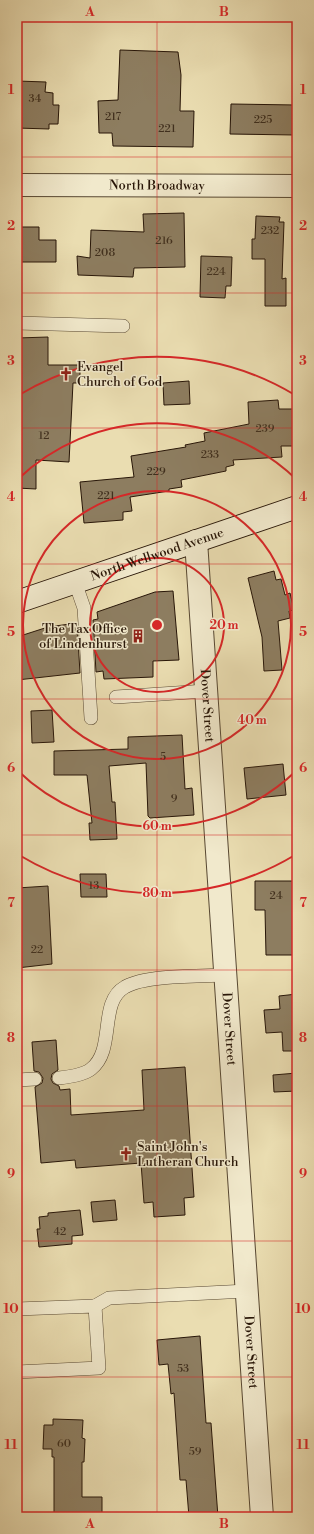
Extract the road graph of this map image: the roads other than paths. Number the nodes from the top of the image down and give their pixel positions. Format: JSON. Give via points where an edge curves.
{"nodes":[{"id":1,"x":17,"y":185,"type":"edge"},
{"id":2,"x":297,"y":186,"type":"edge"},
{"id":3,"x":17,"y":323,"type":"edge"},
{"id":4,"x":123,"y":326,"type":"dead end"},
{"id":5,"x":297,"y":507,"type":"edge"},
{"id":6,"x":196,"y":541,"type":"junction"},
{"id":7,"x":75,"y":582,"type":"junction"},
{"id":8,"x":17,"y":602,"type":"edge"},
{"id":9,"x":206,"y":691,"type":"junction"},
{"id":10,"x":116,"y":697,"type":"dead end"},
{"id":11,"x":91,"y":718,"type":"dead end"},
{"id":12,"x":225,"y":975,"type":"junction"},
{"id":13,"x":59,"y":1078,"type":"dead end"},
{"id":14,"x":35,"y":1079,"type":"dead end"},
{"id":15,"x":17,"y":1080,"type":"edge"},
{"id":16,"x":247,"y":1291,"type":"junction"},
{"id":17,"x":95,"y":1306,"type":"junction"},
{"id":18,"x":17,"y":1309,"type":"edge"},
{"id":19,"x":17,"y":1372,"type":"edge"},
{"id":20,"x":262,"y":1517,"type":"edge"}],
"edges":[{"from":1,"to":2,"type":"street","name":"North Broadway"},
{"from":3,"to":4,"type":"lane"},
{"from":5,"to":6,"type":"street","name":"North Wellwood Avenue"},
{"from":6,"to":7,"type":"street","name":"North Wellwood Avenue"},
{"from":6,"to":9,"type":"street","name":"Dover Street"},
{"from":7,"to":8,"type":"street","name":"North Wellwood Avenue"},
{"from":7,"to":11,"type":"lane","via":[[84,608]]},
{"from":9,"to":10,"type":"lane"},
{"from":9,"to":12,"type":"street","name":"Dover Street"},
{"from":12,"to":13,"type":"lane","via":[[148,980],[125,986],[112,1000],[101,1056],[91,1070]]},
{"from":12,"to":16,"type":"street","name":"Dover Street"},
{"from":14,"to":15,"type":"lane"},
{"from":16,"to":17,"type":"lane","via":[[109,1298]]},
{"from":16,"to":20,"type":"street","name":"Dover Street"},
{"from":17,"to":18,"type":"lane"},
{"from":17,"to":19,"type":"lane","via":[[98,1368]]}]}
